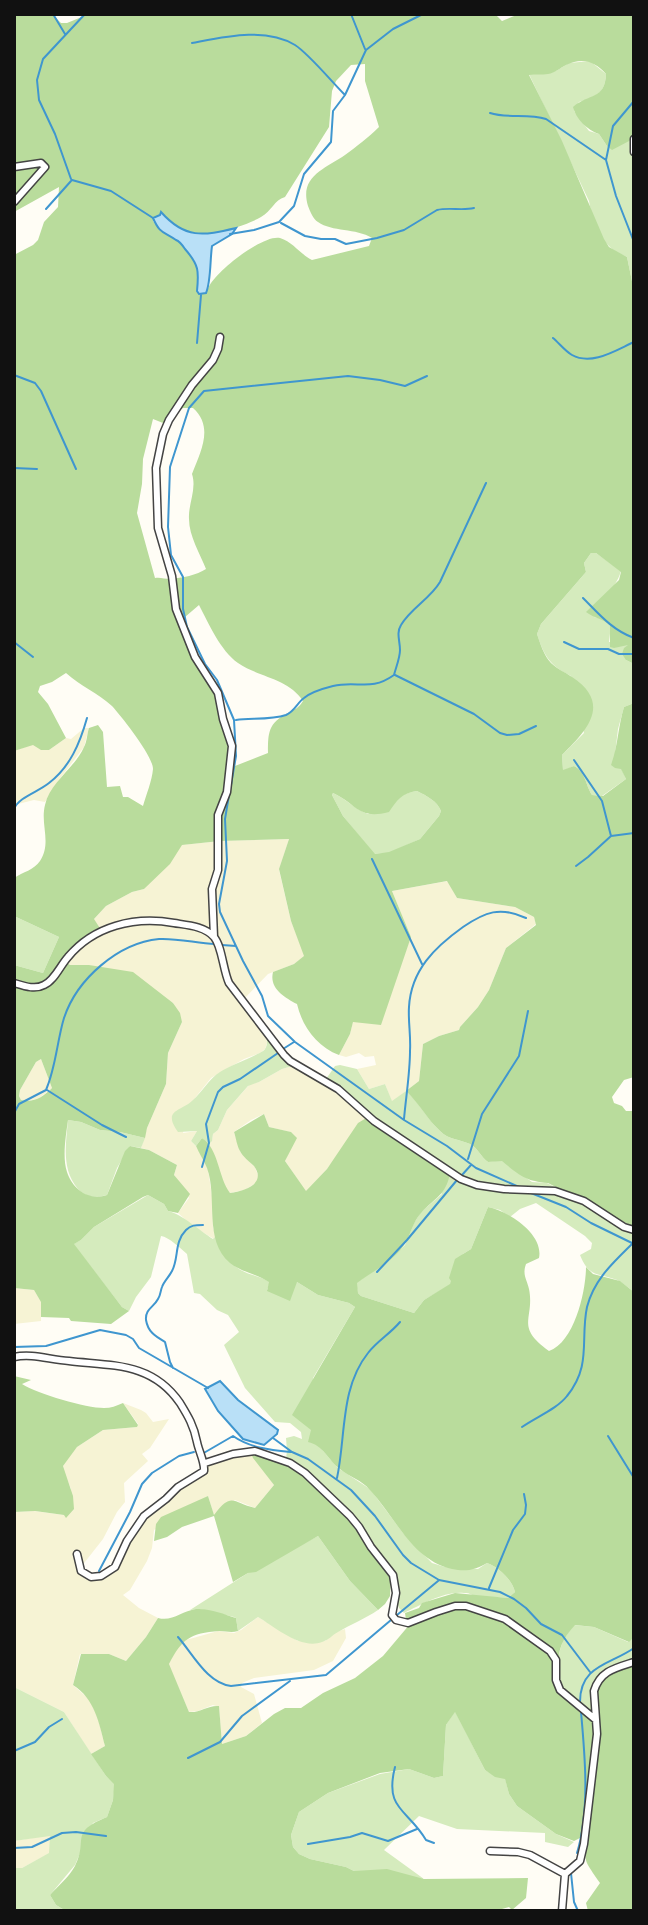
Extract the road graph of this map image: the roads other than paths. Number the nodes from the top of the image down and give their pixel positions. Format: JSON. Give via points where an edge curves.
{"nodes":[{"id":1,"x":634,"y":139,"type":"edge"},
{"id":2,"x":634,"y":152,"type":"edge"},
{"id":3,"x":14,"y":167,"type":"edge"},
{"id":4,"x":14,"y":202,"type":"edge"},
{"id":5,"x":220,"y":337,"type":"dead end"},
{"id":6,"x":214,"y":937,"type":"junction"},
{"id":7,"x":14,"y":983,"type":"edge"},
{"id":8,"x":634,"y":1230,"type":"edge"},
{"id":9,"x":14,"y":1357,"type":"edge"},
{"id":10,"x":205,"y":1463,"type":"junction"},
{"id":11,"x":77,"y":1554,"type":"dead end"},
{"id":12,"x":634,"y":1662,"type":"edge"},
{"id":13,"x":596,"y":1720,"type":"junction"},
{"id":14,"x":490,"y":1851,"type":"dead end"},
{"id":15,"x":565,"y":1874,"type":"junction"},
{"id":16,"x":562,"y":1911,"type":"edge"}],
"edges":[{"from":1,"to":2,"type":"street"},
{"from":3,"to":4,"type":"street","via":[[45,167]]},
{"from":5,"to":6,"type":"street","via":[[213,360],[166,427],[156,468],[158,528],[176,609],[195,657],[218,693],[232,746],[227,792],[218,815]]},
{"from":6,"to":7,"type":"street","via":[[170,922],[130,921],[83,942],[45,985]]},
{"from":6,"to":8,"type":"street","via":[[229,983],[284,1055],[338,1089],[374,1121],[461,1179],[504,1189],[555,1191]]},
{"from":9,"to":10,"type":"street","via":[[31,1354],[120,1365],[159,1380],[192,1423]]},
{"from":10,"to":11,"type":"street","via":[[202,1474],[144,1516],[111,1570],[87,1576]]},
{"from":10,"to":13,"type":"street","via":[[255,1451],[290,1463],[350,1516],[393,1575],[396,1620],[408,1623],[455,1606],[505,1619],[550,1651],[563,1695]]},
{"from":12,"to":13,"type":"street","via":[[599,1679],[594,1691]]},
{"from":13,"to":15,"type":"street","via":[[582,1857]]},
{"from":14,"to":15,"type":"street","via":[[530,1855]]},
{"from":15,"to":16,"type":"street"}]}
